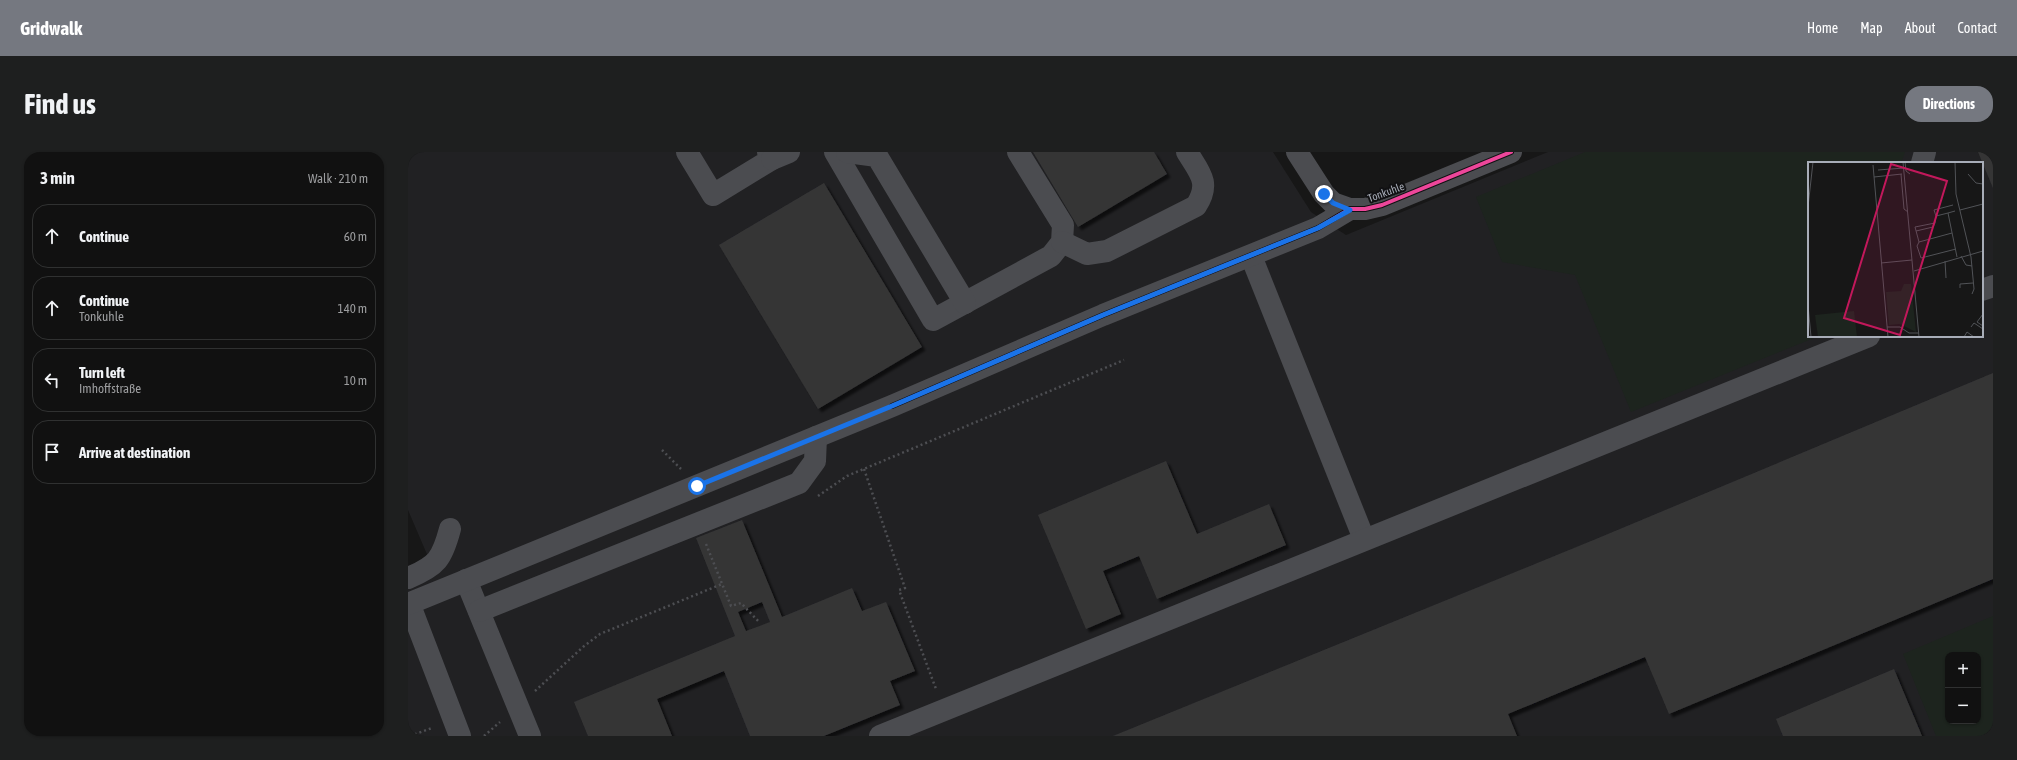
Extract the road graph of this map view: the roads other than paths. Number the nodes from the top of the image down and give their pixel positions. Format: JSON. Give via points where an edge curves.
{"nodes":[{"id":1,"x":687,"y":152,"type":"edge"},
{"id":2,"x":835,"y":152,"type":"edge"},
{"id":3,"x":847,"y":152,"type":"edge"},
{"id":4,"x":1018,"y":152,"type":"edge"},
{"id":5,"x":1187,"y":152,"type":"edge"},
{"id":6,"x":1297,"y":152,"type":"edge"},
{"id":7,"x":1511,"y":152,"type":"edge"},
{"id":8,"x":1925,"y":152,"type":"edge"},
{"id":9,"x":776,"y":154,"type":"edge"},
{"id":10,"x":1922,"y":162,"type":"edge"},
{"id":11,"x":1350,"y":210,"type":"junction"},
{"id":12,"x":1062,"y":242,"type":"junction"},
{"id":13,"x":1251,"y":256,"type":"junction"},
{"id":14,"x":1993,"y":286,"type":"edge"},
{"id":15,"x":1983,"y":290,"type":"edge"},
{"id":16,"x":965,"y":303,"type":"junction"},
{"id":17,"x":1867,"y":337,"type":"edge"},
{"id":18,"x":816,"y":437,"type":"junction"},
{"id":19,"x":450,"y":529,"type":"dead end"},
{"id":20,"x":1364,"y":539,"type":"junction"},
{"id":21,"x":408,"y":578,"type":"edge"},
{"id":22,"x":466,"y":580,"type":"junction"},
{"id":23,"x":409,"y":603,"type":"edge"},
{"id":24,"x":479,"y":611,"type":"junction"},
{"id":25,"x":460,"y":736,"type":"edge"},
{"id":26,"x":530,"y":736,"type":"edge"},
{"id":27,"x":880,"y":736,"type":"edge"}],
"edges":[{"from":1,"to":9,"type":"street","via":[[713,195]]},
{"from":2,"to":16,"type":"street","via":[[933,320]]},
{"from":3,"to":16,"type":"street","via":[[877,156]]},
{"from":4,"to":12,"type":"street","via":[[1063,226]]},
{"from":5,"to":12,"type":"street","via":[[1203,179],[1203,195],[1196,206],[1107,251],[1087,254]]},
{"from":6,"to":11,"type":"street","via":[[1324,194],[1333,203]]},
{"from":7,"to":11,"type":"street","name":"Tonkuhle","via":[[1382,205]]},
{"from":8,"to":10,"type":"street"},
{"from":11,"to":13,"type":"street","name":"Tonkuhle","via":[[1318,228]]},
{"from":12,"to":16,"type":"street","via":[[1051,256]]},
{"from":13,"to":18,"type":"street","name":"Tonkuhle","via":[[1103,315]]},
{"from":13,"to":20,"type":"street"},
{"from":14,"to":15,"type":"street"},
{"from":17,"to":20,"type":"street"},
{"from":18,"to":22,"type":"street","name":"Tonkuhle"},
{"from":18,"to":24,"type":"street","via":[[815,461],[799,483]]},
{"from":19,"to":21,"type":"street","via":[[444,551],[428,570]]},
{"from":20,"to":27,"type":"street"},
{"from":22,"to":23,"type":"street","name":"Tonkuhle"},
{"from":22,"to":24,"type":"street"},
{"from":23,"to":25,"type":"street"},
{"from":24,"to":26,"type":"street"}]}
